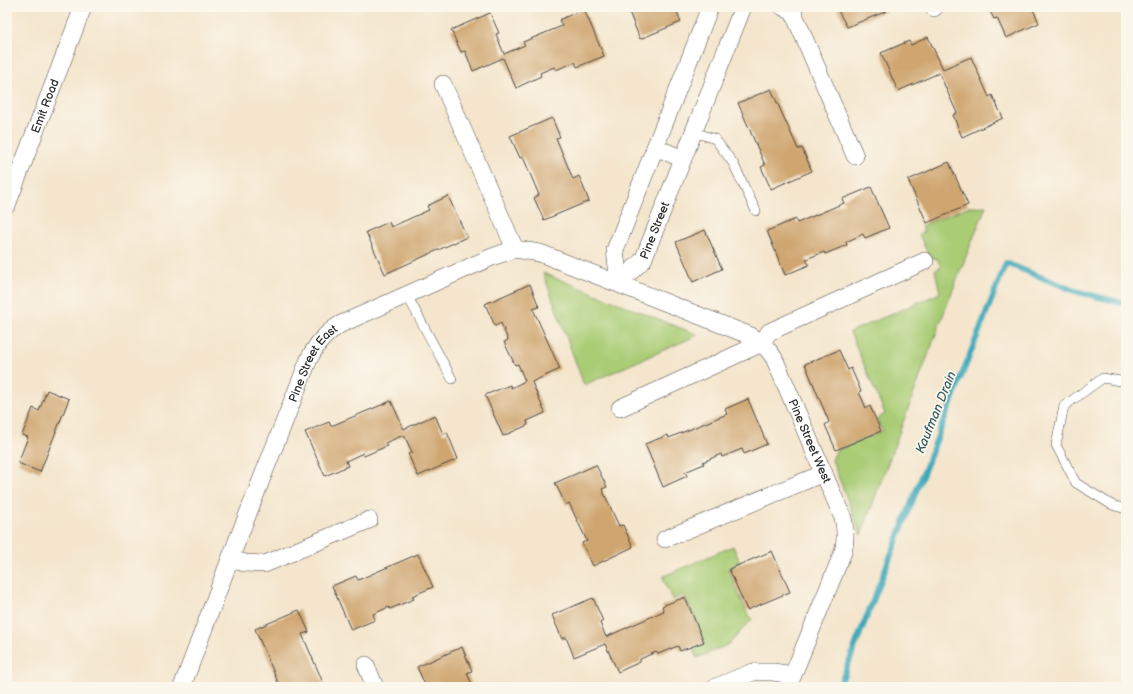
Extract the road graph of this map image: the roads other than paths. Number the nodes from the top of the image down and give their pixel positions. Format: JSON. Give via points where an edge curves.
{"nodes":[{"id":1,"x":83,"y":7,"type":"edge"},
{"id":2,"x":710,"y":7,"type":"edge"},
{"id":3,"x":744,"y":7,"type":"edge"},
{"id":4,"x":783,"y":7,"type":"edge"},
{"id":5,"x":443,"y":84,"type":"dead end"},
{"id":6,"x":694,"y":132,"type":"junction"},
{"id":7,"x":655,"y":147,"type":"junction"},
{"id":8,"x":855,"y":156,"type":"dead end"},
{"id":9,"x":683,"y":159,"type":"junction"},
{"id":10,"x":7,"y":204,"type":"edge"},
{"id":11,"x":756,"y":211,"type":"dead end"},
{"id":12,"x":515,"y":250,"type":"junction"},
{"id":13,"x":926,"y":261,"type":"dead end"},
{"id":14,"x":619,"y":283,"type":"junction"},
{"id":15,"x":407,"y":295,"type":"junction"},
{"id":16,"x":762,"y":342,"type":"junction"},
{"id":17,"x":452,"y":379,"type":"dead end"},
{"id":18,"x":1126,"y":382,"type":"edge"},
{"id":19,"x":620,"y":408,"type":"dead end"},
{"id":20,"x":824,"y":473,"type":"junction"},
{"id":21,"x":1126,"y":509,"type":"edge"},
{"id":22,"x":369,"y":520,"type":"dead end"},
{"id":23,"x":665,"y":539,"type":"dead end"},
{"id":24,"x":230,"y":559,"type":"junction"},
{"id":25,"x":366,"y":665,"type":"dead end"},
{"id":26,"x":790,"y":681,"type":"edge"},
{"id":27,"x":182,"y":687,"type":"edge"},
{"id":28,"x":375,"y":687,"type":"edge"},
{"id":29,"x":716,"y":687,"type":"edge"}],
"edges":[{"from":1,"to":10,"type":"street","name":"Emit Road"},
{"from":2,"to":7,"type":"street"},
{"from":3,"to":6,"type":"street","name":"Pine Street"},
{"from":4,"to":8,"type":"street","via":[[793,12]]},
{"from":5,"to":12,"type":"street"},
{"from":6,"to":9,"type":"street","name":"Pine Street"},
{"from":6,"to":11,"type":"lane","via":[[715,139],[733,163]]},
{"from":7,"to":9,"type":"street"},
{"from":7,"to":14,"type":"street","via":[[614,250]]},
{"from":9,"to":14,"type":"street","name":"Pine Street","via":[[643,260]]},
{"from":12,"to":14,"type":"street","name":"Pine Street East","via":[[540,253]]},
{"from":12,"to":15,"type":"street","name":"Pine Street East","via":[[492,257]]},
{"from":13,"to":16,"type":"street","via":[[769,332]]},
{"from":14,"to":16,"type":"street","name":"Pine Street West"},
{"from":15,"to":17,"type":"lane"},
{"from":15,"to":24,"type":"street","name":"Pine Street East","via":[[341,324],[322,338],[315,348]]},
{"from":16,"to":19,"type":"street"},
{"from":16,"to":20,"type":"street","name":"Pine Street West","via":[[774,358]]},
{"from":18,"to":21,"type":"lane","via":[[1103,378],[1064,406],[1056,445],[1076,483],[1112,505]]},
{"from":20,"to":23,"type":"street"},
{"from":20,"to":26,"type":"street","name":"Pine Street West","via":[[843,518],[846,540]]},
{"from":22,"to":24,"type":"street","via":[[265,564],[245,564]]},
{"from":24,"to":27,"type":"street","name":"Pine Street East"},
{"from":25,"to":28,"type":"street"},
{"from":26,"to":29,"type":"street","via":[[773,672],[753,672]]}]}
